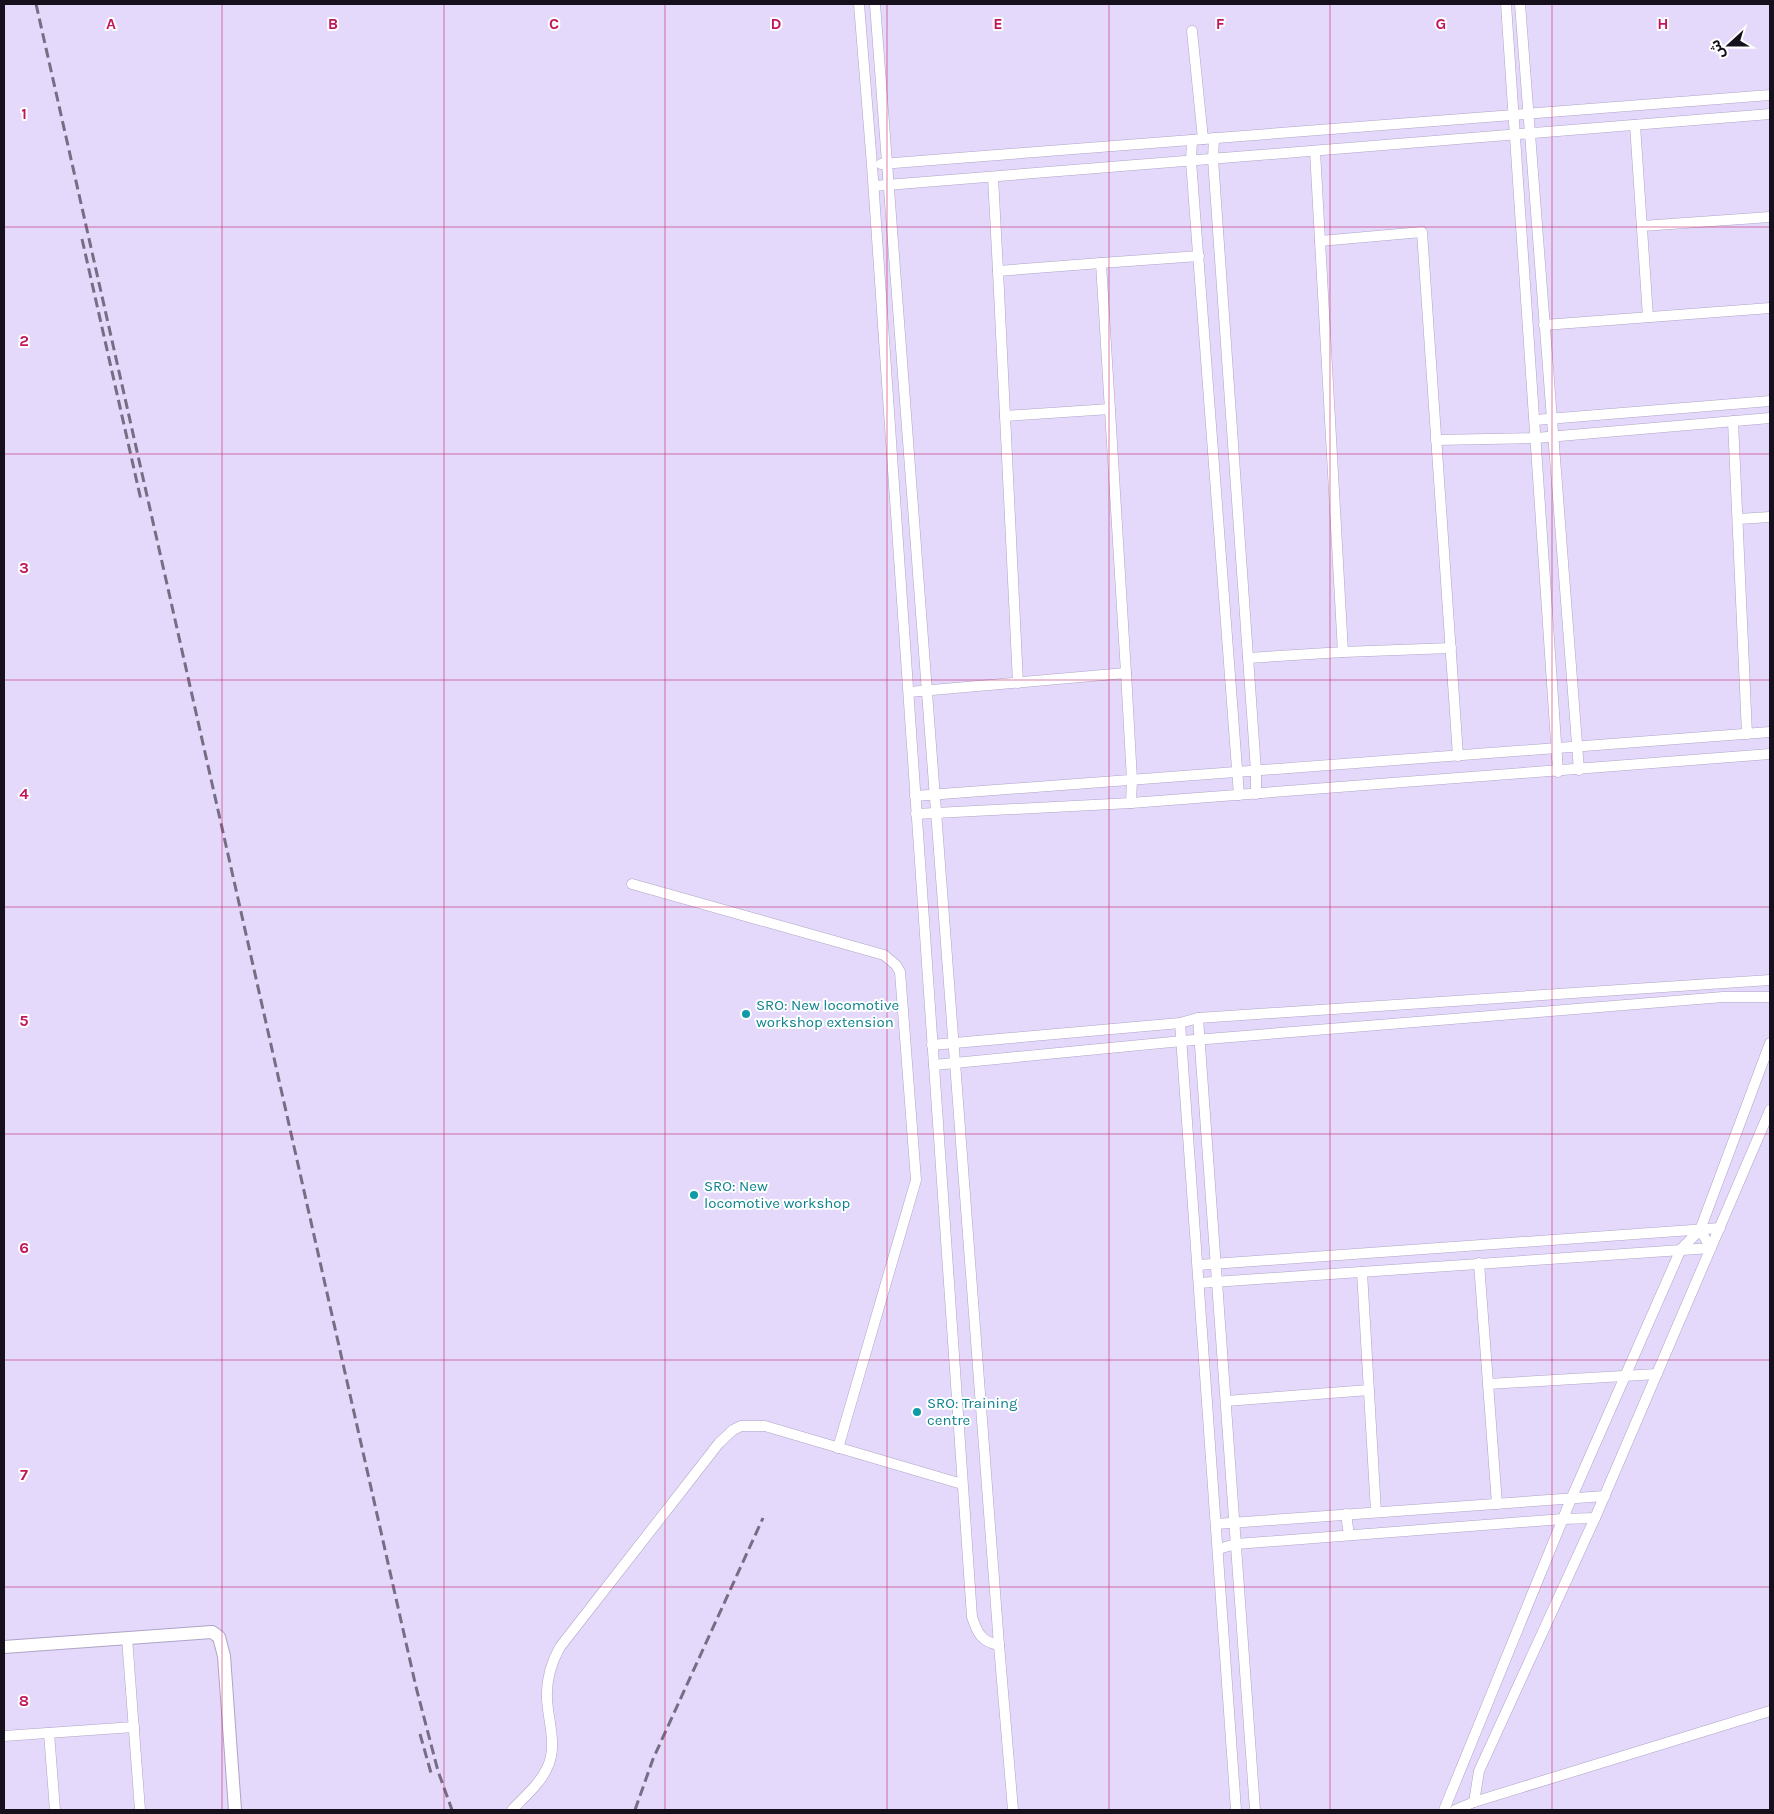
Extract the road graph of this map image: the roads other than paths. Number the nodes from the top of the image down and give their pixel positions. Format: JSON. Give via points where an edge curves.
{"nodes":[{"id":1,"x":859,"y":4,"type":"edge"},
{"id":2,"x":875,"y":4,"type":"edge"},
{"id":3,"x":1506,"y":4,"type":"edge"},
{"id":4,"x":1520,"y":4,"type":"edge"},
{"id":5,"x":1192,"y":31,"type":"dead end"},
{"id":6,"x":1770,"y":95,"type":"edge"},
{"id":7,"x":1527,"y":114,"type":"junction"},
{"id":8,"x":1770,"y":114,"type":"edge"},
{"id":9,"x":1514,"y":115,"type":"junction"},
{"id":10,"x":1635,"y":125,"type":"junction"},
{"id":11,"x":1529,"y":134,"type":"junction"},
{"id":12,"x":1516,"y":135,"type":"junction"},
{"id":13,"x":1209,"y":139,"type":"junction"},
{"id":14,"x":1192,"y":140,"type":"junction"},
{"id":15,"x":1315,"y":151,"type":"junction"},
{"id":16,"x":1213,"y":159,"type":"junction"},
{"id":17,"x":1192,"y":161,"type":"junction"},
{"id":18,"x":887,"y":164,"type":"junction"},
{"id":19,"x":872,"y":165,"type":"junction"},
{"id":20,"x":993,"y":177,"type":"junction"},
{"id":21,"x":889,"y":185,"type":"junction"},
{"id":22,"x":874,"y":186,"type":"junction"},
{"id":23,"x":1770,"y":217,"type":"edge"},
{"id":24,"x":1642,"y":226,"type":"junction"},
{"id":25,"x":1320,"y":241,"type":"junction"},
{"id":26,"x":1199,"y":256,"type":"junction"},
{"id":27,"x":1101,"y":263,"type":"junction"},
{"id":28,"x":998,"y":271,"type":"junction"},
{"id":29,"x":1770,"y":308,"type":"edge"},
{"id":30,"x":1648,"y":317,"type":"junction"},
{"id":31,"x":1544,"y":325,"type":"junction"},
{"id":32,"x":1770,"y":402,"type":"edge"},
{"id":33,"x":1110,"y":408,"type":"junction"},
{"id":34,"x":1005,"y":416,"type":"junction"},
{"id":35,"x":1551,"y":418,"type":"junction"},
{"id":36,"x":1770,"y":418,"type":"edge"},
{"id":37,"x":1535,"y":420,"type":"junction"},
{"id":38,"x":1733,"y":421,"type":"junction"},
{"id":39,"x":1552,"y":434,"type":"junction"},
{"id":40,"x":1536,"y":438,"type":"junction"},
{"id":41,"x":1436,"y":440,"type":"junction"},
{"id":42,"x":1770,"y":517,"type":"edge"},
{"id":43,"x":1738,"y":519,"type":"junction"},
{"id":44,"x":1451,"y":648,"type":"junction"},
{"id":45,"x":1343,"y":652,"type":"junction"},
{"id":46,"x":1248,"y":658,"type":"junction"},
{"id":47,"x":1126,"y":673,"type":"junction"},
{"id":48,"x":1018,"y":683,"type":"junction"},
{"id":49,"x":928,"y":691,"type":"junction"},
{"id":50,"x":909,"y":692,"type":"junction"},
{"id":51,"x":1770,"y":732,"type":"edge"},
{"id":52,"x":1747,"y":734,"type":"junction"},
{"id":53,"x":1576,"y":747,"type":"junction"},
{"id":54,"x":1557,"y":748,"type":"junction"},
{"id":55,"x":1770,"y":754,"type":"edge"},
{"id":56,"x":1458,"y":756,"type":"junction"},
{"id":57,"x":1579,"y":770,"type":"junction"},
{"id":58,"x":1256,"y":771,"type":"junction"},
{"id":59,"x":1238,"y":772,"type":"junction"},
{"id":60,"x":1558,"y":772,"type":"junction"},
{"id":61,"x":1132,"y":780,"type":"junction"},
{"id":62,"x":1256,"y":794,"type":"junction"},
{"id":63,"x":936,"y":795,"type":"junction"},
{"id":64,"x":1239,"y":795,"type":"junction"},
{"id":65,"x":915,"y":796,"type":"junction"},
{"id":66,"x":1131,"y":803,"type":"junction"},
{"id":67,"x":916,"y":814,"type":"junction"},
{"id":68,"x":937,"y":814,"type":"junction"},
{"id":69,"x":632,"y":884,"type":"dead end"},
{"id":70,"x":1770,"y":980,"type":"edge"},
{"id":71,"x":1770,"y":997,"type":"edge"},
{"id":72,"x":1198,"y":1018,"type":"junction"},
{"id":73,"x":1180,"y":1023,"type":"junction"},
{"id":74,"x":1182,"y":1040,"type":"junction"},
{"id":75,"x":1199,"y":1040,"type":"junction"},
{"id":76,"x":1770,"y":1043,"type":"edge"},
{"id":77,"x":955,"y":1044,"type":"junction"},
{"id":78,"x":932,"y":1045,"type":"junction"},
{"id":79,"x":956,"y":1063,"type":"junction"},
{"id":80,"x":934,"y":1065,"type":"junction"},
{"id":81,"x":1770,"y":1110,"type":"edge"},
{"id":82,"x":1720,"y":1228,"type":"junction"},
{"id":83,"x":1700,"y":1230,"type":"junction"},
{"id":84,"x":1711,"y":1248,"type":"junction"},
{"id":85,"x":1681,"y":1249,"type":"junction"},
{"id":86,"x":1479,"y":1263,"type":"junction"},
{"id":87,"x":1198,"y":1265,"type":"junction"},
{"id":88,"x":1216,"y":1265,"type":"junction"},
{"id":89,"x":1362,"y":1272,"type":"junction"},
{"id":90,"x":1217,"y":1282,"type":"junction"},
{"id":91,"x":1199,"y":1283,"type":"junction"},
{"id":92,"x":1657,"y":1374,"type":"junction"},
{"id":93,"x":1626,"y":1376,"type":"junction"},
{"id":94,"x":1488,"y":1384,"type":"junction"},
{"id":95,"x":1369,"y":1390,"type":"junction"},
{"id":96,"x":1226,"y":1401,"type":"junction"},
{"id":97,"x":838,"y":1448,"type":"junction"},
{"id":98,"x":962,"y":1484,"type":"junction"},
{"id":99,"x":1605,"y":1496,"type":"junction"},
{"id":100,"x":1571,"y":1499,"type":"junction"},
{"id":101,"x":1497,"y":1504,"type":"junction"},
{"id":102,"x":1376,"y":1512,"type":"junction"},
{"id":103,"x":1346,"y":1514,"type":"junction"},
{"id":104,"x":1595,"y":1518,"type":"junction"},
{"id":105,"x":1563,"y":1519,"type":"junction"},
{"id":106,"x":1234,"y":1521,"type":"junction"},
{"id":107,"x":1216,"y":1524,"type":"junction"},
{"id":108,"x":1349,"y":1535,"type":"junction"},
{"id":109,"x":1236,"y":1544,"type":"junction"},
{"id":110,"x":1218,"y":1549,"type":"junction"},
{"id":111,"x":127,"y":1638,"type":"junction"},
{"id":112,"x":999,"y":1645,"type":"junction"},
{"id":113,"x":4,"y":1647,"type":"edge"},
{"id":114,"x":1770,"y":1712,"type":"edge"},
{"id":115,"x":134,"y":1727,"type":"junction"},
{"id":116,"x":49,"y":1732,"type":"junction"},
{"id":117,"x":4,"y":1736,"type":"edge"},
{"id":118,"x":1474,"y":1802,"type":"junction"},
{"id":119,"x":55,"y":1810,"type":"edge"},
{"id":120,"x":140,"y":1810,"type":"edge"},
{"id":121,"x":235,"y":1810,"type":"edge"},
{"id":122,"x":512,"y":1810,"type":"edge"},
{"id":123,"x":1013,"y":1810,"type":"edge"},
{"id":124,"x":1236,"y":1810,"type":"edge"},
{"id":125,"x":1256,"y":1810,"type":"edge"},
{"id":126,"x":1444,"y":1810,"type":"edge"},
{"id":127,"x":1455,"y":1810,"type":"edge"}],
"edges":[{"from":1,"to":19,"type":"street"},
{"from":2,"to":18,"type":"street"},
{"from":3,"to":9,"type":"street"},
{"from":4,"to":7,"type":"street"},
{"from":5,"to":13,"type":"street"},
{"from":6,"to":7,"type":"street"},
{"from":7,"to":9,"type":"street"},
{"from":7,"to":11,"type":"street"},
{"from":8,"to":10,"type":"street"},
{"from":9,"to":12,"type":"street"},
{"from":9,"to":13,"type":"street"},
{"from":10,"to":11,"type":"street"},
{"from":10,"to":24,"type":"street"},
{"from":11,"to":12,"type":"street"},
{"from":11,"to":31,"type":"street"},
{"from":12,"to":15,"type":"street"},
{"from":12,"to":37,"type":"street"},
{"from":13,"to":14,"type":"street"},
{"from":13,"to":16,"type":"street"},
{"from":14,"to":17,"type":"street"},
{"from":14,"to":18,"type":"street"},
{"from":15,"to":16,"type":"street"},
{"from":15,"to":25,"type":"street"},
{"from":16,"to":17,"type":"street"},
{"from":16,"to":46,"type":"street"},
{"from":17,"to":20,"type":"street"},
{"from":17,"to":26,"type":"street"},
{"from":18,"to":19,"type":"street"},
{"from":18,"to":21,"type":"street"},
{"from":19,"to":22,"type":"street"},
{"from":20,"to":21,"type":"street"},
{"from":20,"to":28,"type":"street"},
{"from":21,"to":22,"type":"street"},
{"from":21,"to":49,"type":"street"},
{"from":22,"to":50,"type":"street"},
{"from":23,"to":24,"type":"street"},
{"from":24,"to":30,"type":"street"},
{"from":25,"to":41,"type":"street","via":[[1422,232]]},
{"from":25,"to":45,"type":"street"},
{"from":26,"to":27,"type":"street"},
{"from":26,"to":59,"type":"street"},
{"from":27,"to":28,"type":"street"},
{"from":27,"to":33,"type":"street"},
{"from":28,"to":34,"type":"street"},
{"from":29,"to":30,"type":"street"},
{"from":30,"to":31,"type":"street"},
{"from":31,"to":35,"type":"street"},
{"from":32,"to":35,"type":"street"},
{"from":33,"to":34,"type":"street"},
{"from":33,"to":47,"type":"street"},
{"from":34,"to":48,"type":"street"},
{"from":35,"to":37,"type":"street"},
{"from":35,"to":39,"type":"street"},
{"from":36,"to":38,"type":"street"},
{"from":37,"to":40,"type":"street"},
{"from":38,"to":39,"type":"street"},
{"from":38,"to":43,"type":"street"},
{"from":39,"to":40,"type":"street"},
{"from":39,"to":53,"type":"street"},
{"from":40,"to":41,"type":"street"},
{"from":40,"to":54,"type":"street"},
{"from":41,"to":44,"type":"street"},
{"from":42,"to":43,"type":"street"},
{"from":43,"to":52,"type":"street"},
{"from":44,"to":45,"type":"street"},
{"from":44,"to":56,"type":"street"},
{"from":45,"to":46,"type":"street"},
{"from":46,"to":58,"type":"street"},
{"from":47,"to":48,"type":"street"},
{"from":47,"to":61,"type":"street"},
{"from":48,"to":49,"type":"street"},
{"from":49,"to":50,"type":"street"},
{"from":49,"to":63,"type":"street"},
{"from":50,"to":65,"type":"street"},
{"from":51,"to":52,"type":"street"},
{"from":52,"to":53,"type":"street"},
{"from":53,"to":54,"type":"street"},
{"from":53,"to":57,"type":"street"},
{"from":54,"to":56,"type":"street"},
{"from":54,"to":60,"type":"street"},
{"from":55,"to":57,"type":"street"},
{"from":56,"to":58,"type":"street"},
{"from":57,"to":60,"type":"street"},
{"from":58,"to":59,"type":"street"},
{"from":58,"to":62,"type":"street"},
{"from":59,"to":61,"type":"street"},
{"from":59,"to":64,"type":"street"},
{"from":60,"to":62,"type":"street"},
{"from":61,"to":63,"type":"street"},
{"from":61,"to":66,"type":"street"},
{"from":62,"to":64,"type":"street"},
{"from":63,"to":65,"type":"street"},
{"from":63,"to":68,"type":"street"},
{"from":64,"to":66,"type":"street"},
{"from":65,"to":67,"type":"street"},
{"from":66,"to":68,"type":"street"},
{"from":67,"to":68,"type":"street"},
{"from":67,"to":78,"type":"street"},
{"from":68,"to":77,"type":"street"},
{"from":69,"to":97,"type":"street","via":[[884,955],[900,972],[916,1180]]},
{"from":70,"to":72,"type":"street"},
{"from":71,"to":75,"type":"street","via":[[1723,997]]},
{"from":72,"to":73,"type":"street"},
{"from":72,"to":75,"type":"street"},
{"from":73,"to":74,"type":"street"},
{"from":73,"to":77,"type":"street"},
{"from":74,"to":75,"type":"street"},
{"from":74,"to":79,"type":"street"},
{"from":74,"to":87,"type":"street"},
{"from":75,"to":88,"type":"street"},
{"from":76,"to":83,"type":"street"},
{"from":77,"to":78,"type":"street"},
{"from":77,"to":79,"type":"street"},
{"from":78,"to":80,"type":"street"},
{"from":79,"to":80,"type":"street"},
{"from":79,"to":112,"type":"street"},
{"from":80,"to":98,"type":"street"},
{"from":81,"to":82,"type":"street"},
{"from":82,"to":83,"type":"street"},
{"from":82,"to":84,"type":"street"},
{"from":83,"to":84,"type":"street"},
{"from":83,"to":85,"type":"street"},
{"from":83,"to":88,"type":"street"},
{"from":84,"to":85,"type":"street"},
{"from":84,"to":92,"type":"street"},
{"from":85,"to":86,"type":"street"},
{"from":85,"to":93,"type":"street"},
{"from":86,"to":89,"type":"street"},
{"from":86,"to":94,"type":"street"},
{"from":87,"to":88,"type":"street"},
{"from":87,"to":91,"type":"street"},
{"from":88,"to":90,"type":"street"},
{"from":89,"to":90,"type":"street"},
{"from":89,"to":95,"type":"street"},
{"from":90,"to":91,"type":"street"},
{"from":90,"to":96,"type":"street"},
{"from":91,"to":107,"type":"street"},
{"from":92,"to":93,"type":"street"},
{"from":92,"to":99,"type":"street"},
{"from":93,"to":94,"type":"street"},
{"from":93,"to":100,"type":"street"},
{"from":94,"to":101,"type":"street"},
{"from":95,"to":96,"type":"street"},
{"from":95,"to":102,"type":"street"},
{"from":96,"to":106,"type":"street"},
{"from":97,"to":98,"type":"street"},
{"from":97,"to":122,"type":"street","via":[[757,1424],[741,1426],[719,1443],[560,1647],[548,1682],[552,1741],[550,1761],[543,1776]]},
{"from":98,"to":112,"type":"street","via":[[972,1617],[978,1634],[989,1643]]},
{"from":99,"to":100,"type":"street"},
{"from":99,"to":104,"type":"street"},
{"from":100,"to":101,"type":"street"},
{"from":100,"to":105,"type":"street"},
{"from":101,"to":102,"type":"street"},
{"from":102,"to":103,"type":"street"},
{"from":103,"to":106,"type":"street"},
{"from":103,"to":108,"type":"street"},
{"from":104,"to":105,"type":"street"},
{"from":104,"to":118,"type":"street","via":[[1479,1771]]},
{"from":105,"to":108,"type":"street"},
{"from":105,"to":126,"type":"street"},
{"from":106,"to":107,"type":"street"},
{"from":106,"to":109,"type":"street"},
{"from":107,"to":110,"type":"street"},
{"from":108,"to":109,"type":"street"},
{"from":109,"to":110,"type":"street"},
{"from":109,"to":125,"type":"street"},
{"from":110,"to":124,"type":"street"},
{"from":111,"to":113,"type":"street"},
{"from":111,"to":115,"type":"street"},
{"from":111,"to":121,"type":"street","via":[[212,1632],[219,1637],[224,1656]]},
{"from":112,"to":123,"type":"street"},
{"from":114,"to":118,"type":"street"},
{"from":115,"to":116,"type":"street"},
{"from":115,"to":120,"type":"street"},
{"from":116,"to":117,"type":"street"},
{"from":116,"to":119,"type":"street"},
{"from":118,"to":127,"type":"street"}]}
